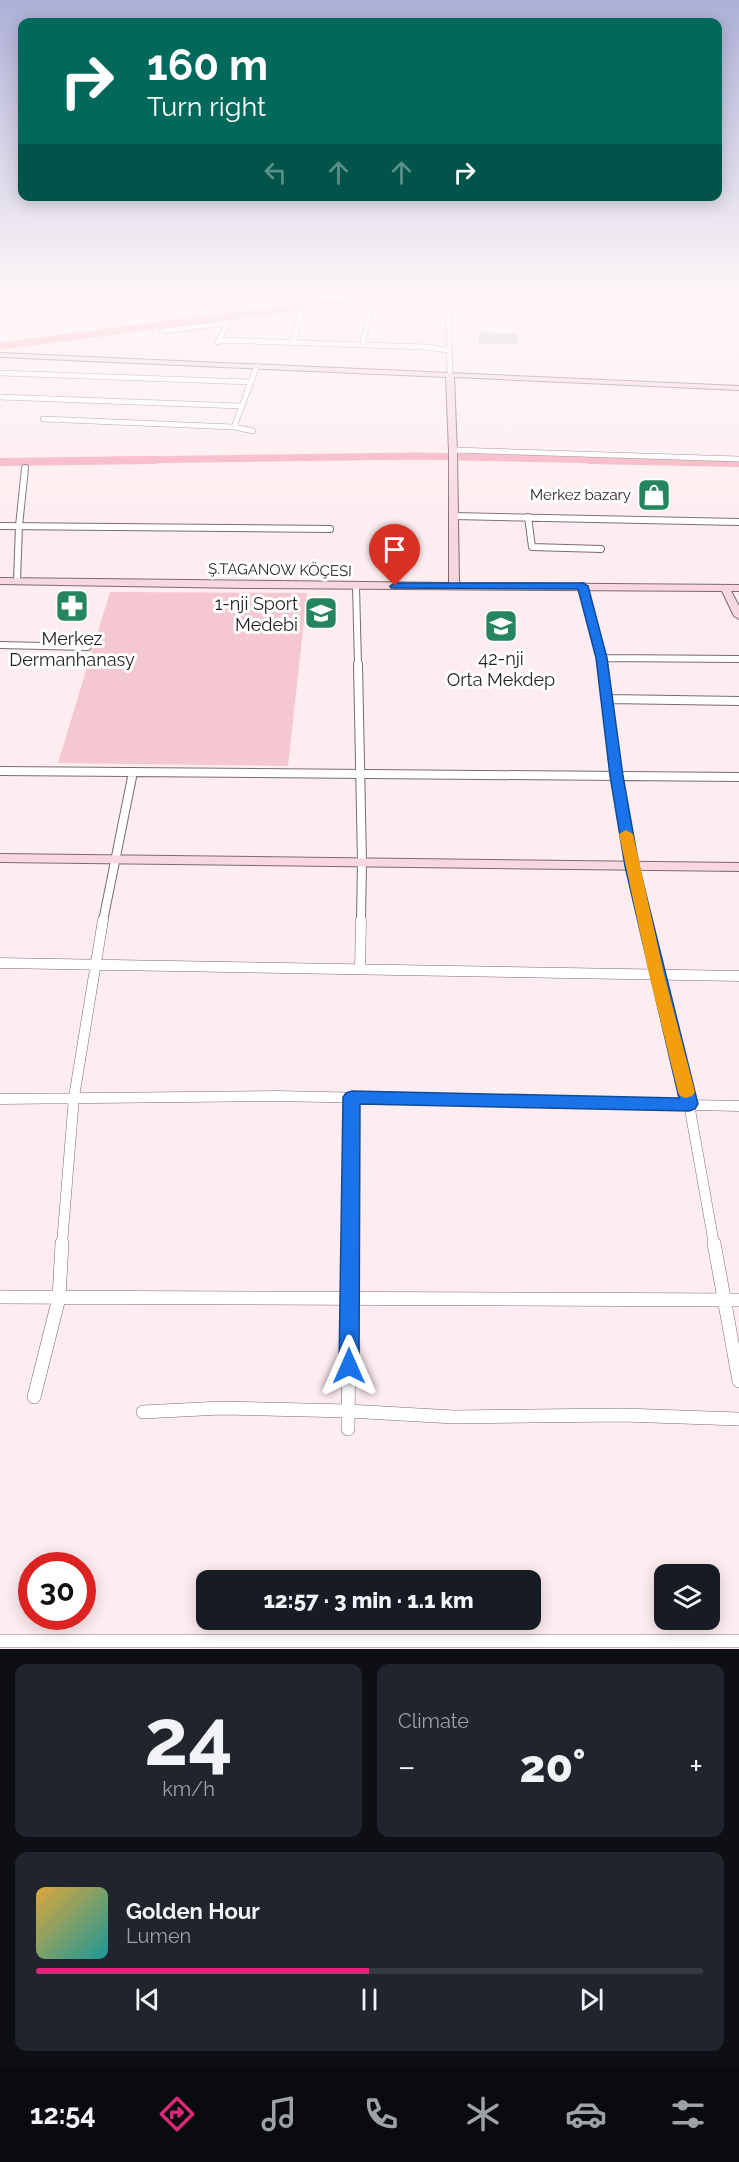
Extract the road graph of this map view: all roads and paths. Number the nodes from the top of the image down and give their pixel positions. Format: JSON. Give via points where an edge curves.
{"nodes":[{"id":1,"x":54,"y":375,"type":"edge"},
{"id":2,"x":253,"y":375,"type":"edge"},
{"id":3,"x":450,"y":375,"type":"joint"},
{"id":4,"x":250,"y":382,"type":"junction"},
{"id":5,"x":739,"y":388,"type":"edge"},
{"id":6,"x":0,"y":397,"type":"edge"},
{"id":7,"x":241,"y":406,"type":"junction"},
{"id":8,"x":43,"y":419,"type":"dead end"},
{"id":9,"x":234,"y":427,"type":"junction"},
{"id":10,"x":253,"y":430,"type":"dead end"},
{"id":11,"x":453,"y":451,"type":"junction"},
{"id":12,"x":739,"y":459,"type":"edge"},
{"id":13,"x":25,"y":468,"type":"dead end"},
{"id":14,"x":453,"y":516,"type":"junction"},
{"id":15,"x":528,"y":517,"type":"junction"},
{"id":16,"x":739,"y":522,"type":"edge"},
{"id":17,"x":0,"y":526,"type":"edge"},
{"id":18,"x":18,"y":526,"type":"junction"},
{"id":19,"x":330,"y":529,"type":"dead end"},
{"id":20,"x":601,"y":549,"type":"dead end"},
{"id":21,"x":0,"y":581,"type":"edge"},
{"id":22,"x":17,"y":581,"type":"junction"},
{"id":23,"x":356,"y":586,"type":"junction"},
{"id":24,"x":454,"y":586,"type":"junction"},
{"id":25,"x":583,"y":586,"type":"junction"},
{"id":26,"x":725,"y":588,"type":"junction"},
{"id":27,"x":739,"y":588,"type":"edge"},
{"id":28,"x":739,"y":616,"type":"edge"},
{"id":29,"x":0,"y":645,"type":"edge"},
{"id":30,"x":88,"y":647,"type":"dead end"},
{"id":31,"x":602,"y":658,"type":"junction"},
{"id":32,"x":739,"y":659,"type":"edge"},
{"id":33,"x":608,"y":699,"type":"junction"},
{"id":34,"x":739,"y":701,"type":"edge"},
{"id":35,"x":0,"y":771,"type":"edge"},
{"id":36,"x":133,"y":772,"type":"junction"},
{"id":37,"x":360,"y":773,"type":"junction"},
{"id":38,"x":616,"y":776,"type":"junction"},
{"id":39,"x":739,"y":777,"type":"edge"},
{"id":40,"x":0,"y":858,"type":"edge"},
{"id":41,"x":114,"y":860,"type":"junction"},
{"id":42,"x":362,"y":862,"type":"junction"},
{"id":43,"x":632,"y":866,"type":"junction"},
{"id":44,"x":739,"y":867,"type":"edge"},
{"id":45,"x":0,"y":963,"type":"edge"},
{"id":46,"x":94,"y":964,"type":"junction"},
{"id":47,"x":360,"y":969,"type":"junction"},
{"id":48,"x":656,"y":974,"type":"junction"},
{"id":49,"x":739,"y":976,"type":"edge"},
{"id":50,"x":74,"y":1097,"type":"junction"},
{"id":51,"x":352,"y":1097,"type":"junction"},
{"id":52,"x":0,"y":1099,"type":"edge"},
{"id":53,"x":689,"y":1104,"type":"junction"},
{"id":54,"x":739,"y":1106,"type":"edge"},
{"id":55,"x":0,"y":1297,"type":"edge"},
{"id":56,"x":59,"y":1298,"type":"junction"},
{"id":57,"x":349,"y":1298,"type":"junction"},
{"id":58,"x":723,"y":1300,"type":"junction"},
{"id":59,"x":739,"y":1300,"type":"edge"},
{"id":60,"x":739,"y":1381,"type":"edge"},
{"id":61,"x":34,"y":1397,"type":"dead end"},
{"id":62,"x":348,"y":1411,"type":"junction"},
{"id":63,"x":143,"y":1412,"type":"dead end"},
{"id":64,"x":739,"y":1419,"type":"edge"},
{"id":65,"x":348,"y":1429,"type":"dead end"},
{"id":66,"x":0,"y":1641,"type":"edge"},
{"id":67,"x":739,"y":1641,"type":"edge"},
{"id":68,"x":19,"y":1645,"type":"edge"}],
"edges":[{"from":1,"to":4,"type":"street"},
{"from":2,"to":4,"type":"street"},
{"from":3,"to":5,"type":"street"},
{"from":3,"to":11,"type":"street"},
{"from":4,"to":7,"type":"street"},
{"from":6,"to":7,"type":"street"},
{"from":7,"to":9,"type":"street"},
{"from":8,"to":9,"type":"street"},
{"from":9,"to":10,"type":"street"},
{"from":11,"to":12,"type":"street"},
{"from":11,"to":14,"type":"street"},
{"from":13,"to":18,"type":"street"},
{"from":14,"to":15,"type":"street"},
{"from":14,"to":24,"type":"street"},
{"from":15,"to":16,"type":"street"},
{"from":15,"to":20,"type":"street","via":[[534,549]]},
{"from":17,"to":18,"type":"street"},
{"from":18,"to":19,"type":"street"},
{"from":18,"to":22,"type":"street"},
{"from":21,"to":22,"type":"street","name":"Ş.TAGANOW KÖÇESI"},
{"from":22,"to":23,"type":"street","name":"Ş.TAGANOW KÖÇESI"},
{"from":23,"to":24,"type":"street","name":"Ş.TAGANOW KÖÇESI"},
{"from":23,"to":37,"type":"street"},
{"from":24,"to":25,"type":"street","name":"Ş.TAGANOW KÖÇESI"},
{"from":25,"to":26,"type":"street","name":"Ş.TAGANOW KÖÇESI"},
{"from":25,"to":31,"type":"street"},
{"from":26,"to":27,"type":"street","name":"Ş.TAGANOW KÖÇESI"},
{"from":26,"to":28,"type":"street"},
{"from":29,"to":30,"type":"street"},
{"from":31,"to":32,"type":"street"},
{"from":31,"to":33,"type":"street"},
{"from":33,"to":34,"type":"street"},
{"from":33,"to":38,"type":"street"},
{"from":35,"to":36,"type":"street"},
{"from":36,"to":37,"type":"street"},
{"from":36,"to":41,"type":"street"},
{"from":37,"to":38,"type":"street"},
{"from":37,"to":42,"type":"street"},
{"from":38,"to":39,"type":"street"},
{"from":38,"to":43,"type":"street"},
{"from":40,"to":41,"type":"street"},
{"from":41,"to":42,"type":"street"},
{"from":41,"to":46,"type":"street"},
{"from":42,"to":43,"type":"street"},
{"from":42,"to":47,"type":"street"},
{"from":43,"to":44,"type":"street"},
{"from":43,"to":48,"type":"street"},
{"from":45,"to":46,"type":"street"},
{"from":46,"to":47,"type":"street"},
{"from":46,"to":50,"type":"street"},
{"from":47,"to":48,"type":"street"},
{"from":48,"to":49,"type":"street"},
{"from":48,"to":53,"type":"street"},
{"from":50,"to":51,"type":"street"},
{"from":50,"to":52,"type":"street"},
{"from":50,"to":56,"type":"street"},
{"from":51,"to":53,"type":"street"},
{"from":51,"to":57,"type":"street"},
{"from":53,"to":54,"type":"street"},
{"from":53,"to":58,"type":"street"},
{"from":55,"to":56,"type":"street"},
{"from":56,"to":57,"type":"street"},
{"from":56,"to":61,"type":"street"},
{"from":57,"to":58,"type":"street"},
{"from":57,"to":62,"type":"street"},
{"from":58,"to":59,"type":"street"},
{"from":58,"to":60,"type":"street"},
{"from":62,"to":63,"type":"street","via":[[221,1408]]},
{"from":62,"to":64,"type":"street","via":[[454,1417],[623,1415]]},
{"from":62,"to":65,"type":"street"},
{"from":66,"to":68,"type":"street"},
{"from":67,"to":68,"type":"street"}]}
